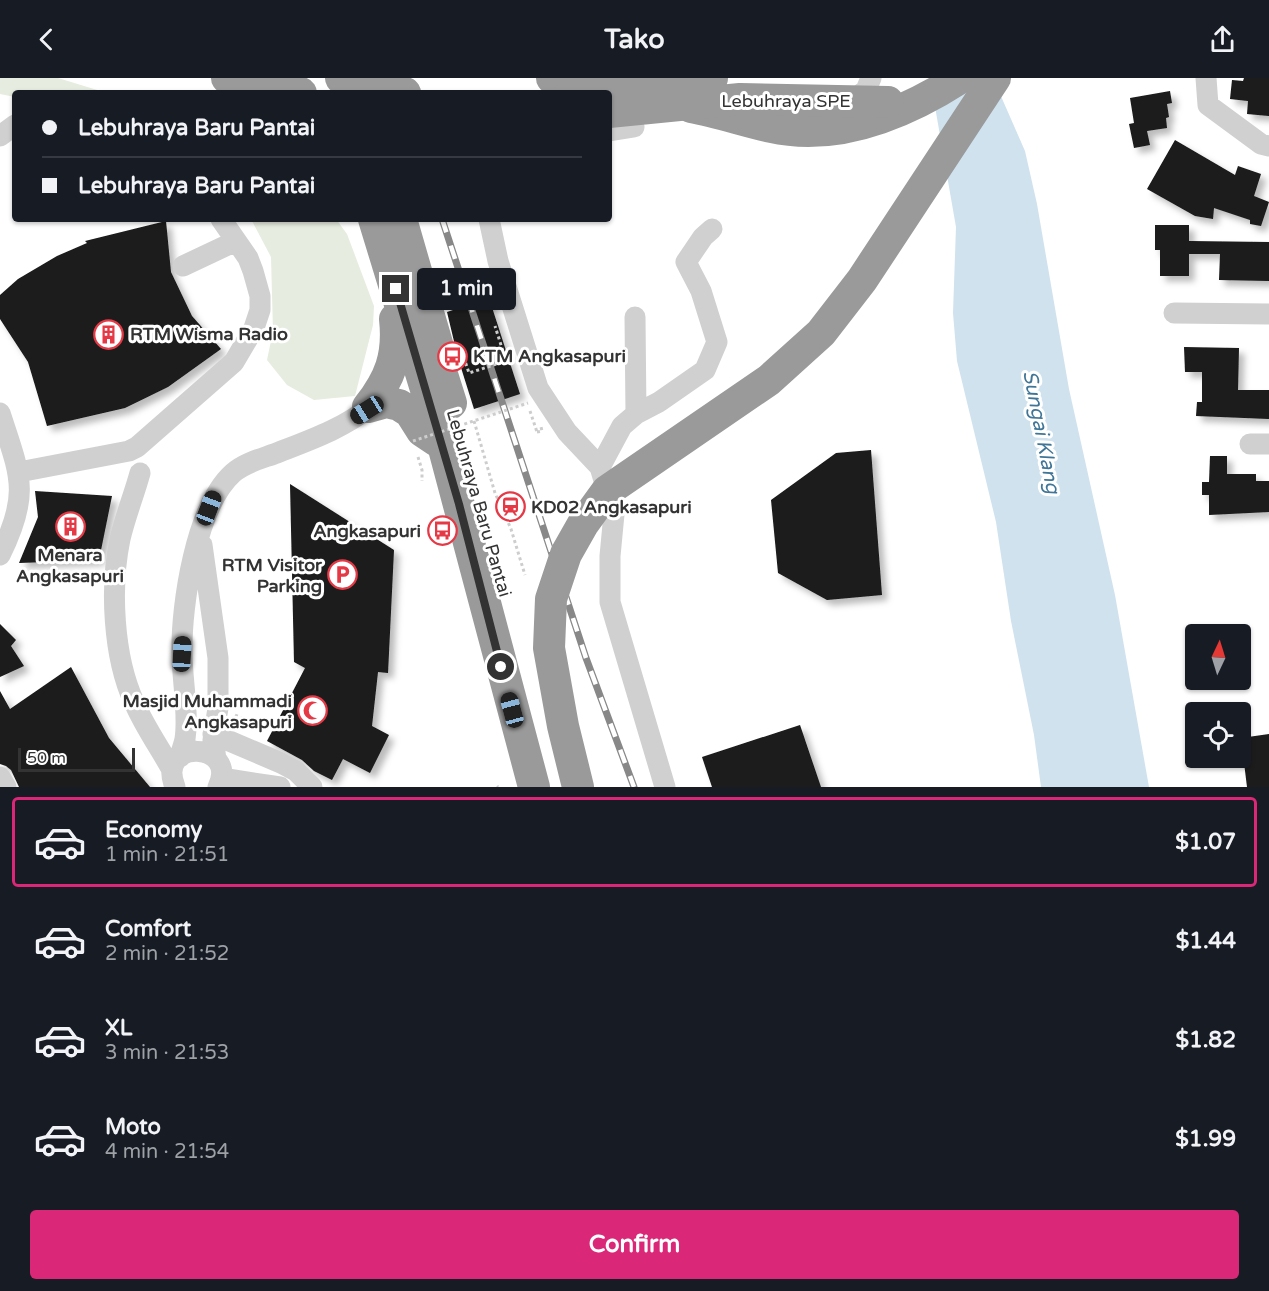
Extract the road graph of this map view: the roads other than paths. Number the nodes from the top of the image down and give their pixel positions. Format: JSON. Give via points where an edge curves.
{"nodes":[{"id":1,"x":227,"y":78,"type":"edge"},
{"id":2,"x":340,"y":78,"type":"edge"},
{"id":3,"x":552,"y":78,"type":"edge"},
{"id":4,"x":712,"y":78,"type":"edge"},
{"id":5,"x":871,"y":78,"type":"edge"},
{"id":6,"x":960,"y":78,"type":"edge"},
{"id":7,"x":994,"y":78,"type":"edge"},
{"id":8,"x":1206,"y":78,"type":"edge"},
{"id":9,"x":286,"y":90,"type":"edge"},
{"id":10,"x":392,"y":90,"type":"edge"},
{"id":11,"x":599,"y":90,"type":"edge"},
{"id":12,"x":610,"y":90,"type":"edge"},
{"id":13,"x":612,"y":90,"type":"edge"},
{"id":14,"x":721,"y":113,"type":"junction"},
{"id":15,"x":621,"y":119,"type":"edge"},
{"id":16,"x":1269,"y":146,"type":"edge"},
{"id":17,"x":223,"y":222,"type":"edge"},
{"id":18,"x":402,"y":222,"type":"edge"},
{"id":19,"x":490,"y":222,"type":"edge"},
{"id":20,"x":712,"y":229,"type":"dead end"},
{"id":21,"x":379,"y":233,"type":"edge"},
{"id":22,"x":236,"y":241,"type":"junction"},
{"id":23,"x":183,"y":266,"type":"dead end"},
{"id":24,"x":1173,"y":313,"type":"dead end"},
{"id":25,"x":1269,"y":314,"type":"edge"},
{"id":26,"x":635,"y":317,"type":"dead end"},
{"id":27,"x":368,"y":407,"type":"junction"},
{"id":28,"x":0,"y":413,"type":"edge"},
{"id":29,"x":636,"y":414,"type":"junction"},
{"id":30,"x":428,"y":443,"type":"junction"},
{"id":31,"x":600,"y":466,"type":"junction"},
{"id":32,"x":19,"y":472,"type":"junction"},
{"id":33,"x":140,"y":473,"type":"dead end"},
{"id":34,"x":201,"y":532,"type":"junction"},
{"id":35,"x":0,"y":555,"type":"edge"},
{"id":36,"x":213,"y":734,"type":"junction"},
{"id":37,"x":176,"y":771,"type":"edge"},
{"id":38,"x":218,"y":775,"type":"edge"},
{"id":39,"x":0,"y":777,"type":"edge"},
{"id":40,"x":6,"y":787,"type":"edge"},
{"id":41,"x":280,"y":787,"type":"edge"},
{"id":42,"x":312,"y":787,"type":"edge"},
{"id":43,"x":534,"y":787,"type":"edge"},
{"id":44,"x":555,"y":787,"type":"edge"},
{"id":45,"x":578,"y":787,"type":"edge"},
{"id":46,"x":665,"y":787,"type":"edge"}],
"edges":[{"from":1,"to":9,"type":"highway"},
{"from":2,"to":10,"type":"highway","bridge":true},
{"from":3,"to":12,"type":"highway","bridge":true},
{"from":4,"to":11,"type":"highway","name":"Lebuhraya SPE","bridge":true},
{"from":5,"to":14,"type":"street","bridge":true,"via":[[859,96],[827,113]]},
{"from":6,"to":14,"type":"highway","via":[[927,99],[847,128],[814,132],[772,127]]},
{"from":6,"to":15,"type":"highway","name":"Lebuhraya SPE","bridge":true,"via":[[888,102],[741,99]]},
{"from":7,"to":45,"type":"highway","bridge":true,"via":[[862,280],[821,333],[769,380],[607,491],[583,524],[566,554],[551,599],[549,648]]},
{"from":8,"to":16,"type":"street","via":[[1208,105]]},
{"from":13,"to":14,"type":"highway","bridge":true},
{"from":17,"to":22,"type":"street"},
{"from":18,"to":44,"type":"highway","name":"Lebuhraya Baru Pantai"},
{"from":19,"to":31,"type":"street","via":[[538,388],[567,432]]},
{"from":20,"to":29,"type":"street","via":[[686,262],[701,291],[717,342],[705,370]]},
{"from":21,"to":27,"type":"highway","via":[[395,321],[396,351],[381,390]]},
{"from":21,"to":30,"type":"highway","name":"Lebuhraya Baru Pantai"},
{"from":22,"to":23,"type":"street"},
{"from":22,"to":32,"type":"street","via":[[248,258],[260,296],[260,310],[234,362],[137,447]]},
{"from":24,"to":25,"type":"street"},
{"from":26,"to":29,"type":"street"},
{"from":27,"to":30,"type":"highway","via":[[386,402],[399,405],[410,412]]},
{"from":27,"to":34,"type":"street","via":[[371,406],[345,424],[233,473],[214,495]]},
{"from":28,"to":32,"type":"street"},
{"from":29,"to":31,"type":"street","via":[[622,426]]},
{"from":30,"to":43,"type":"highway","name":"Lebuhraya Baru Pantai"},
{"from":31,"to":46,"type":"street","via":[[614,514],[609,556],[610,602]]},
{"from":32,"to":35,"type":"street","via":[[19,507]]},
{"from":33,"to":37,"type":"street","via":[[120,537],[115,572],[117,636],[134,702]]},
{"from":34,"to":36,"type":"street","via":[[218,658],[218,708]]},
{"from":34,"to":37,"type":"street","via":[[184,606],[185,740]]},
{"from":36,"to":38,"type":"street"},
{"from":36,"to":42,"type":"street","via":[[296,771]]},
{"from":37,"to":38,"type":"street","via":[[194,750],[210,754]]},
{"from":38,"to":41,"type":"street"},
{"from":39,"to":40,"type":"street"}]}
